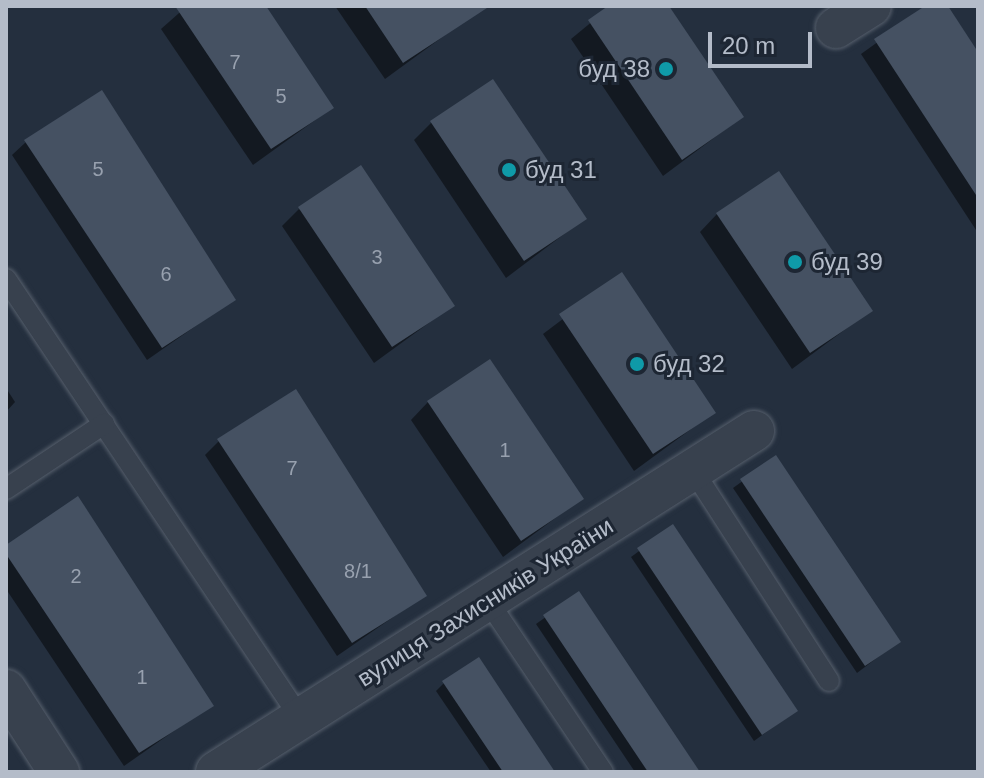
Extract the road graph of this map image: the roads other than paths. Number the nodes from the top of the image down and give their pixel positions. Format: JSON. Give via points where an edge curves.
{"nodes":[{"id":1,"x":871,"y":6,"type":"edge"},
{"id":2,"x":836,"y":28,"type":"dead end"},
{"id":3,"x":6,"y":279,"type":"edge"},
{"id":4,"x":104,"y":424,"type":"junction"},
{"id":5,"x":754,"y":431,"type":"dead end"},
{"id":6,"x":693,"y":470,"type":"junction"},
{"id":7,"x":6,"y":489,"type":"edge"},
{"id":8,"x":488,"y":601,"type":"junction"},
{"id":9,"x":829,"y":681,"type":"dead end"},
{"id":10,"x":6,"y":690,"type":"edge"},
{"id":11,"x":301,"y":719,"type":"junction"},
{"id":12,"x":59,"y":772,"type":"edge"},
{"id":13,"x":218,"y":772,"type":"edge"},
{"id":14,"x":603,"y":772,"type":"edge"}],
"edges":[{"from":1,"to":2,"type":"street"},
{"from":3,"to":4,"type":"lane"},
{"from":4,"to":7,"type":"lane"},
{"from":4,"to":11,"type":"lane"},
{"from":5,"to":6,"type":"street","name":"вулиця Захисників України"},
{"from":6,"to":8,"type":"street","name":"вулиця Захисників України"},
{"from":6,"to":9,"type":"lane"},
{"from":8,"to":11,"type":"street","name":"вулиця Захисників України"},
{"from":8,"to":14,"type":"lane"},
{"from":10,"to":12,"type":"street"},
{"from":11,"to":13,"type":"street","name":"вулиця Захисників України"}]}
